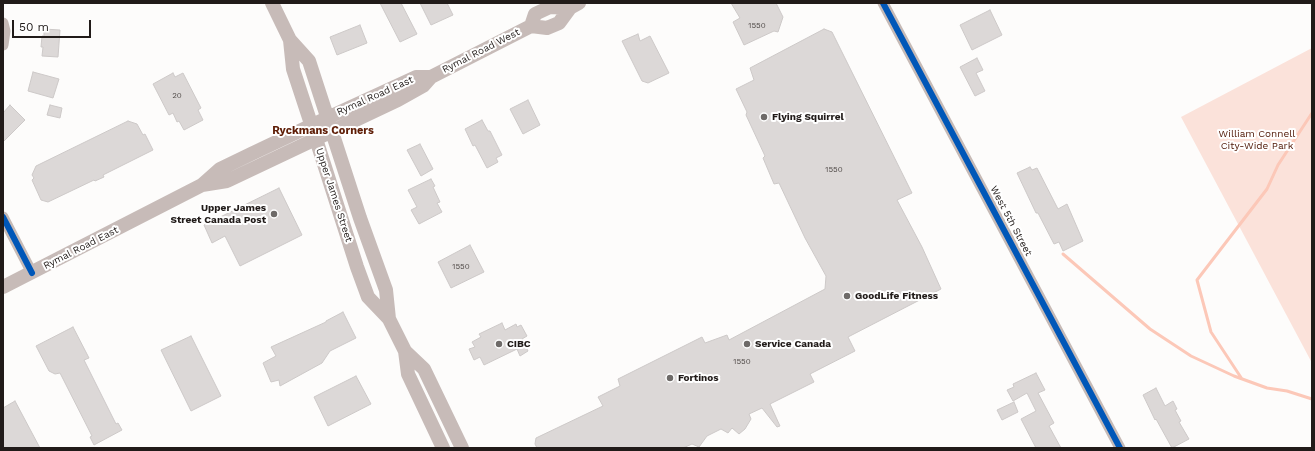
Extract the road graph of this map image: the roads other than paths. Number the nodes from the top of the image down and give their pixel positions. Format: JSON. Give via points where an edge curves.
{"nodes":[{"id":1,"x":272,"y":3,"type":"edge"},
{"id":2,"x":883,"y":3,"type":"edge"},
{"id":3,"x":574,"y":5,"type":"edge"},
{"id":4,"x":3,"y":23,"type":"edge"},
{"id":5,"x":290,"y":40,"type":"junction"},
{"id":6,"x":3,"y":45,"type":"edge"},
{"id":7,"x":431,"y":77,"type":"junction"},
{"id":8,"x":327,"y":118,"type":"junction"},
{"id":9,"x":312,"y":125,"type":"junction"},
{"id":10,"x":332,"y":132,"type":"junction"},
{"id":11,"x":316,"y":138,"type":"junction"},
{"id":12,"x":202,"y":185,"type":"junction"},
{"id":13,"x":3,"y":217,"type":"edge"},
{"id":14,"x":32,"y":273,"type":"junction"},
{"id":15,"x":3,"y":287,"type":"edge"},
{"id":16,"x":389,"y":318,"type":"junction"},
{"id":17,"x":405,"y":351,"type":"junction"},
{"id":18,"x":443,"y":448,"type":"edge"},
{"id":19,"x":462,"y":448,"type":"edge"},
{"id":20,"x":1120,"y":448,"type":"edge"}],
"edges":[{"from":1,"to":5,"type":"main road","name":"Upper James Street"},
{"from":2,"to":20,"type":"street","name":"West 5th Street"},
{"from":3,"to":7,"type":"main road","name":"Rymal Road West","via":[[558,23],[547,28],[531,26]]},
{"from":4,"to":6,"type":"street"},
{"from":5,"to":8,"type":"main road","name":"Upper James Street","via":[[309,61]]},
{"from":5,"to":9,"type":"main road","name":"Upper James Street","via":[[293,69]]},
{"from":7,"to":8,"type":"main road","name":"Rymal Road East","via":[[416,77]]},
{"from":7,"to":10,"type":"main road","name":"Rymal Road East","via":[[424,86]]},
{"from":8,"to":9,"type":"main road","name":"Rymal Road East"},
{"from":8,"to":10,"type":"main road","name":"Upper James Street"},
{"from":9,"to":11,"type":"main road","name":"Upper James Street"},
{"from":9,"to":12,"type":"main road","name":"Rymal Road East","via":[[220,169]]},
{"from":10,"to":11,"type":"main road","name":"Rymal Road East"},
{"from":10,"to":16,"type":"main road","name":"Upper James Street","via":[[386,290]]},
{"from":11,"to":12,"type":"main road","name":"Rymal Road East","via":[[227,181]]},
{"from":11,"to":16,"type":"main road","name":"Upper James Street","via":[[368,297]]},
{"from":12,"to":14,"type":"main road","name":"Rymal Road East"},
{"from":13,"to":14,"type":"street"},
{"from":14,"to":15,"type":"main road","name":"Rymal Road East"},
{"from":16,"to":17,"type":"main road","name":"Upper James Street"},
{"from":17,"to":18,"type":"main road","name":"Upper James Street","via":[[408,374]]},
{"from":17,"to":19,"type":"main road","name":"Upper James Street","via":[[424,369]]}]}
